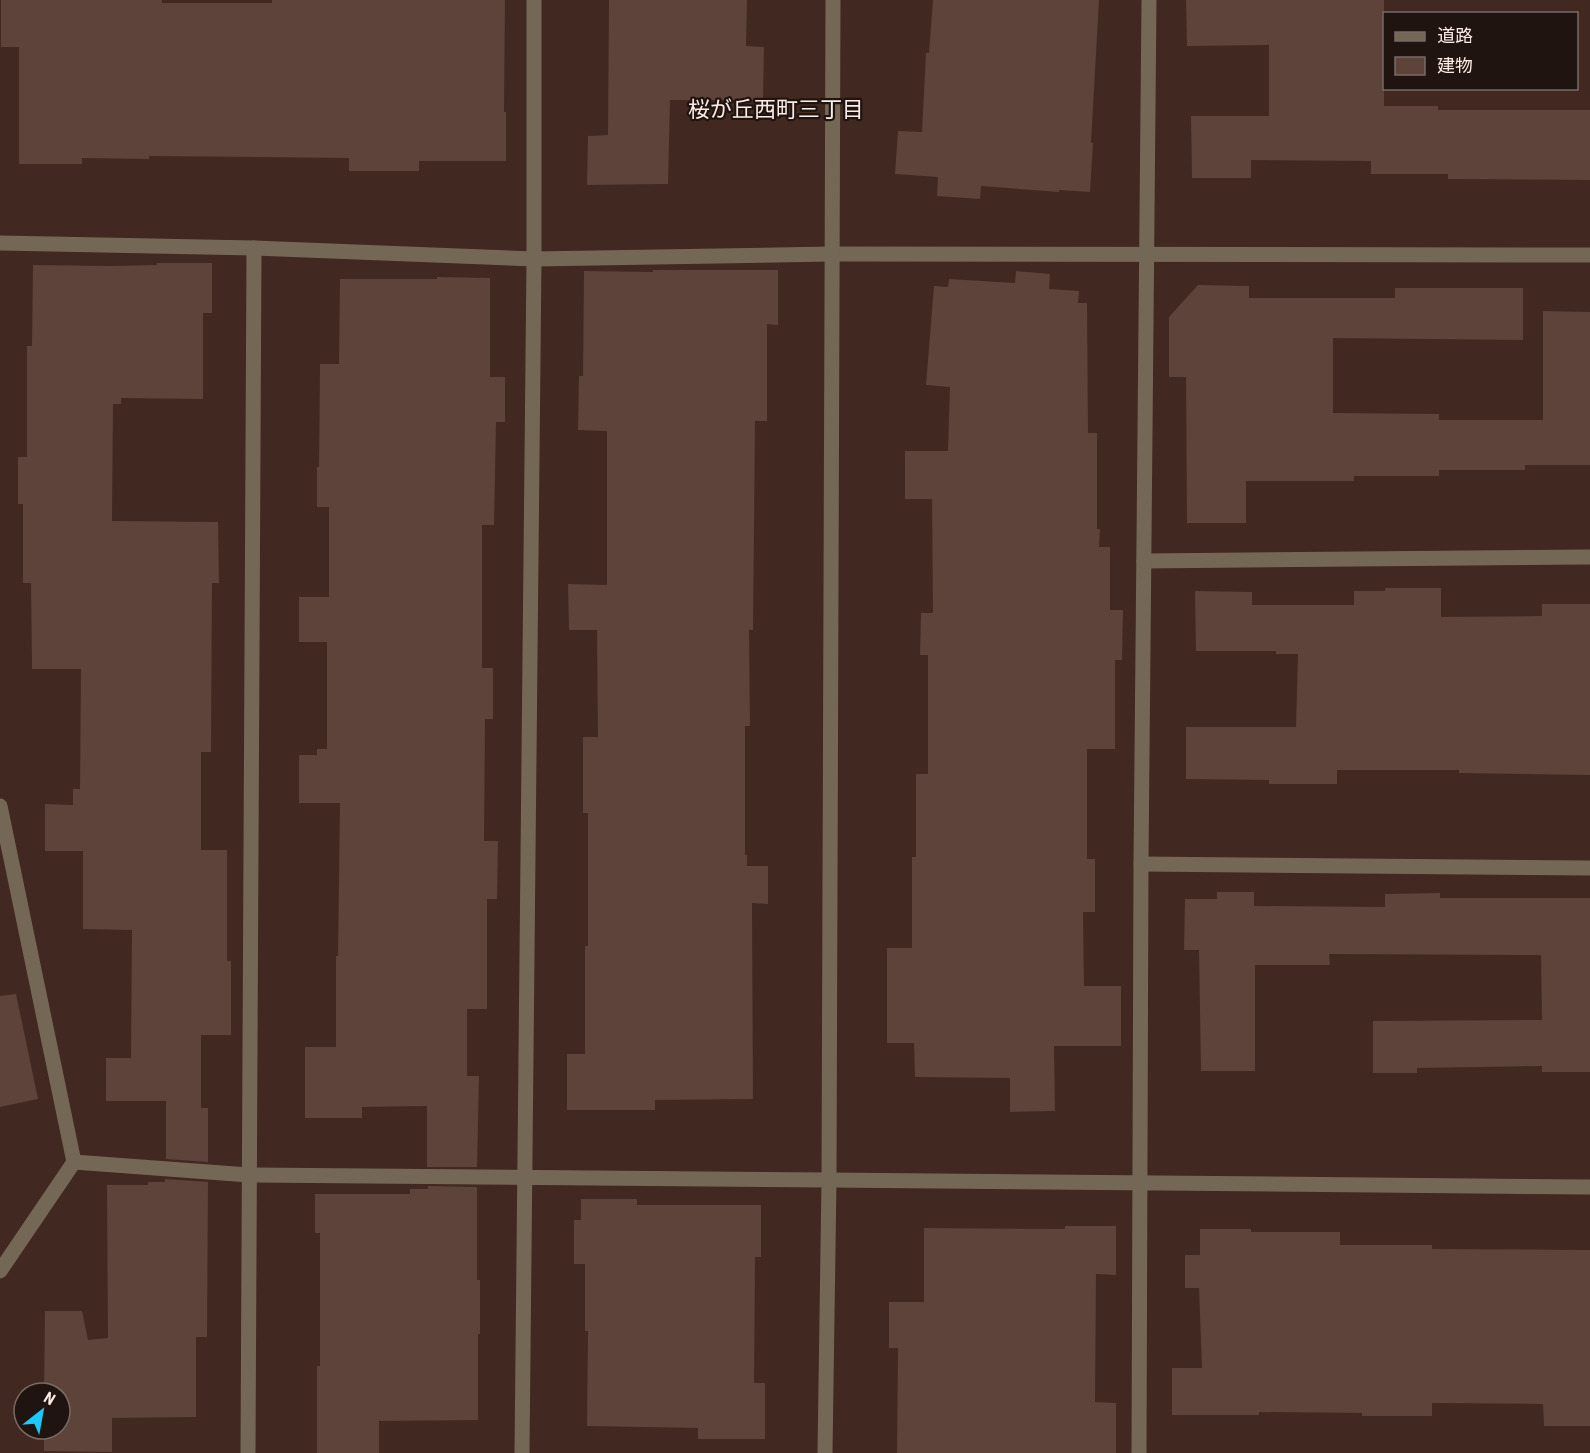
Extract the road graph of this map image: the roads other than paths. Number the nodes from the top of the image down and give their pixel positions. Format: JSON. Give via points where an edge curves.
{"nodes":[{"id":1,"x":534,"y":0,"type":"edge"},
{"id":2,"x":833,"y":0,"type":"edge"},
{"id":3,"x":1149,"y":0,"type":"edge"},
{"id":4,"x":0,"y":243,"type":"edge"},
{"id":5,"x":254,"y":248,"type":"junction"},
{"id":6,"x":832,"y":254,"type":"junction"},
{"id":7,"x":1146,"y":254,"type":"junction"},
{"id":8,"x":1590,"y":255,"type":"edge"},
{"id":9,"x":534,"y":259,"type":"junction"},
{"id":10,"x":1590,"y":557,"type":"edge"},
{"id":11,"x":1144,"y":561,"type":"junction"},
{"id":12,"x":0,"y":806,"type":"edge"},
{"id":13,"x":1141,"y":864,"type":"junction"},
{"id":14,"x":1590,"y":868,"type":"edge"},
{"id":15,"x":74,"y":1162,"type":"junction"},
{"id":16,"x":249,"y":1175,"type":"junction"},
{"id":17,"x":525,"y":1177,"type":"junction"},
{"id":18,"x":829,"y":1180,"type":"junction"},
{"id":19,"x":1139,"y":1183,"type":"junction"},
{"id":20,"x":1590,"y":1187,"type":"edge"},
{"id":21,"x":0,"y":1271,"type":"edge"},
{"id":22,"x":248,"y":1453,"type":"edge"},
{"id":23,"x":522,"y":1453,"type":"edge"},
{"id":24,"x":825,"y":1453,"type":"edge"},
{"id":25,"x":1139,"y":1453,"type":"edge"}],
"edges":[{"from":1,"to":9,"type":"street"},
{"from":2,"to":6,"type":"street"},
{"from":3,"to":7,"type":"street"},
{"from":4,"to":5,"type":"street"},
{"from":5,"to":9,"type":"street"},
{"from":5,"to":16,"type":"street"},
{"from":6,"to":7,"type":"street"},
{"from":6,"to":9,"type":"street"},
{"from":6,"to":18,"type":"street"},
{"from":7,"to":8,"type":"street"},
{"from":7,"to":11,"type":"street"},
{"from":9,"to":17,"type":"street"},
{"from":10,"to":11,"type":"street"},
{"from":11,"to":13,"type":"street"},
{"from":12,"to":15,"type":"street"},
{"from":13,"to":14,"type":"street"},
{"from":13,"to":19,"type":"street"},
{"from":15,"to":16,"type":"street"},
{"from":15,"to":21,"type":"street"},
{"from":16,"to":17,"type":"street"},
{"from":16,"to":22,"type":"street"},
{"from":17,"to":18,"type":"street"},
{"from":17,"to":23,"type":"street"},
{"from":18,"to":19,"type":"street"},
{"from":18,"to":24,"type":"street"},
{"from":19,"to":20,"type":"street"},
{"from":19,"to":25,"type":"street"}]}
